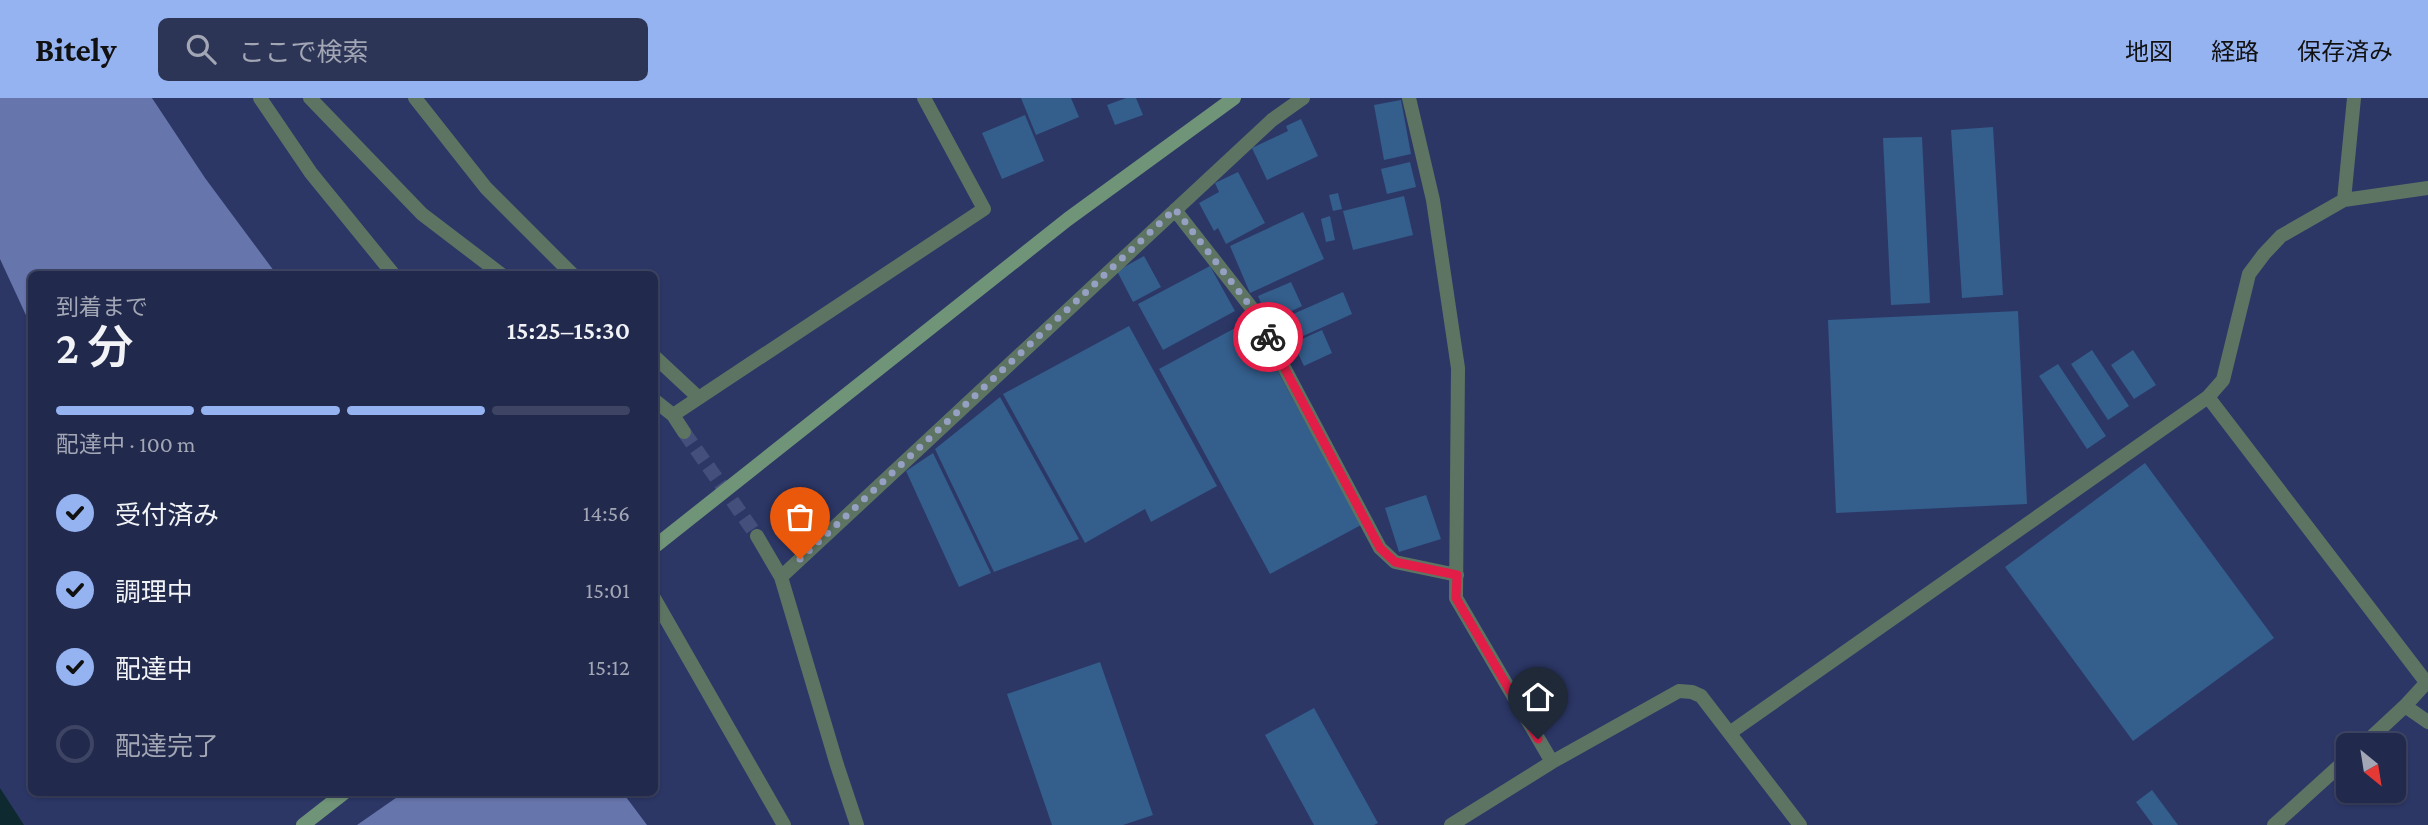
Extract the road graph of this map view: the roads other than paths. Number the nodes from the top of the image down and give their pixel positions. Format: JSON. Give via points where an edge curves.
{"nodes":[{"id":1,"x":260,"y":98,"type":"edge"},
{"id":2,"x":310,"y":98,"type":"edge"},
{"id":3,"x":415,"y":98,"type":"edge"},
{"id":4,"x":924,"y":98,"type":"edge"},
{"id":5,"x":1234,"y":98,"type":"edge"},
{"id":6,"x":1303,"y":98,"type":"edge"},
{"id":7,"x":1409,"y":98,"type":"edge"},
{"id":8,"x":2354,"y":98,"type":"edge"},
{"id":9,"x":2428,"y":188,"type":"edge"},
{"id":10,"x":2344,"y":200,"type":"junction"},
{"id":11,"x":1175,"y":209,"type":"junction"},
{"id":12,"x":391,"y":271,"type":"edge"},
{"id":13,"x":497,"y":271,"type":"edge"},
{"id":14,"x":569,"y":271,"type":"edge"},
{"id":15,"x":658,"y":360,"type":"edge"},
{"id":16,"x":2208,"y":397,"type":"junction"},
{"id":17,"x":699,"y":398,"type":"junction"},
{"id":18,"x":658,"y":403,"type":"edge"},
{"id":19,"x":673,"y":415,"type":"junction"},
{"id":20,"x":684,"y":432,"type":"tunnel mouth"},
{"id":21,"x":757,"y":536,"type":"tunnel mouth"},
{"id":22,"x":658,"y":545,"type":"edge"},
{"id":23,"x":1457,"y":575,"type":"junction"},
{"id":24,"x":780,"y":577,"type":"junction"},
{"id":25,"x":658,"y":605,"type":"edge"},
{"id":26,"x":2427,"y":681,"type":"edge"},
{"id":27,"x":2405,"y":706,"type":"junction"},
{"id":28,"x":2428,"y":722,"type":"edge"},
{"id":29,"x":1731,"y":732,"type":"junction"},
{"id":30,"x":2376,"y":733,"type":"edge"},
{"id":31,"x":1552,"y":762,"type":"junction"},
{"id":32,"x":2336,"y":769,"type":"edge"},
{"id":33,"x":340,"y":796,"type":"edge"},
{"id":34,"x":303,"y":825,"type":"edge"},
{"id":35,"x":784,"y":825,"type":"edge"},
{"id":36,"x":857,"y":825,"type":"edge"},
{"id":37,"x":1451,"y":825,"type":"edge"},
{"id":38,"x":1800,"y":825,"type":"edge"},
{"id":39,"x":2274,"y":825,"type":"edge"}],
"edges":[{"from":1,"to":12,"type":"street","via":[[311,173]]},
{"from":2,"to":13,"type":"street","via":[[422,214]]},
{"from":3,"to":14,"type":"street","via":[[486,188]]},
{"from":4,"to":17,"type":"street","via":[[984,209]]},
{"from":5,"to":22,"type":"main road","via":[[1068,219]]},
{"from":6,"to":11,"type":"street","via":[[1272,120]]},
{"from":7,"to":23,"type":"street","via":[[1433,200],[1458,368]]},
{"from":8,"to":10,"type":"street"},
{"from":9,"to":10,"type":"street"},
{"from":10,"to":16,"type":"street","via":[[2281,236],[2249,274],[2223,380]]},
{"from":11,"to":23,"type":"street","via":[[1254,311],[1380,548],[1395,562]]},
{"from":11,"to":24,"type":"street"},
{"from":15,"to":17,"type":"street"},
{"from":16,"to":26,"type":"street"},
{"from":16,"to":29,"type":"street"},
{"from":17,"to":19,"type":"street"},
{"from":18,"to":19,"type":"street"},
{"from":19,"to":20,"type":"street"},
{"from":21,"to":24,"type":"street"},
{"from":23,"to":31,"type":"street","via":[[1456,598]]},
{"from":24,"to":36,"type":"street"},
{"from":25,"to":35,"type":"street"},
{"from":26,"to":27,"type":"street"},
{"from":27,"to":28,"type":"street"},
{"from":27,"to":30,"type":"street"},
{"from":29,"to":31,"type":"street","via":[[1701,696],[1679,691]]},
{"from":29,"to":38,"type":"street"},
{"from":31,"to":37,"type":"street"},
{"from":32,"to":39,"type":"street"},
{"from":33,"to":34,"type":"main road"}]}
